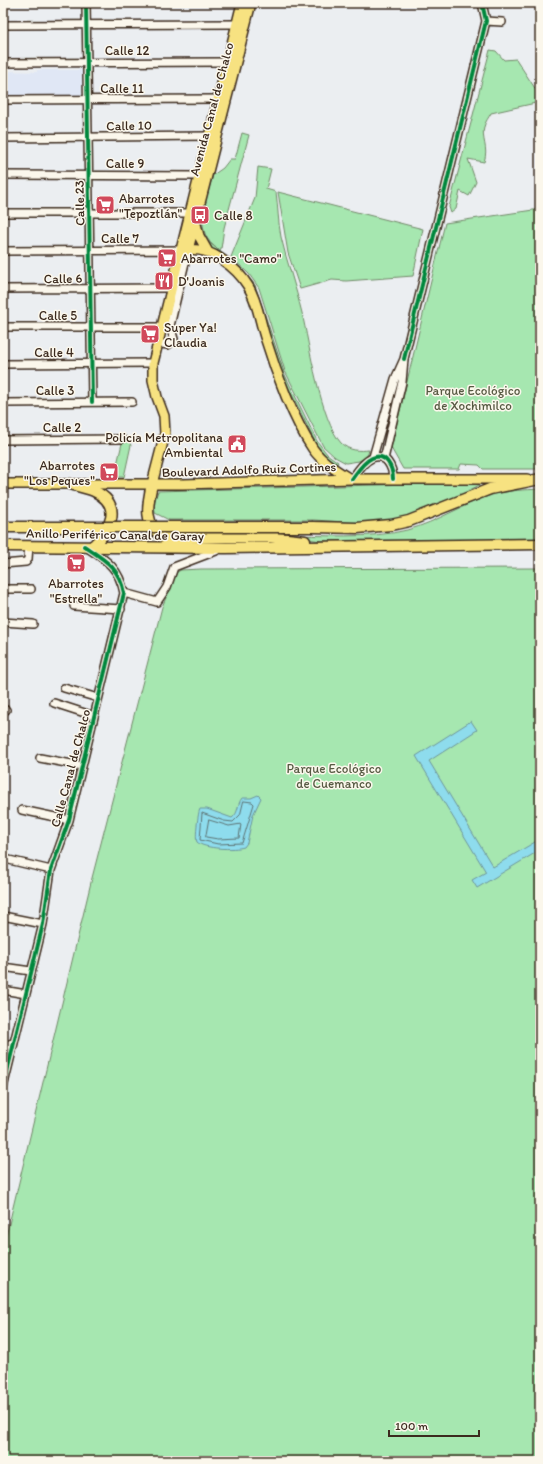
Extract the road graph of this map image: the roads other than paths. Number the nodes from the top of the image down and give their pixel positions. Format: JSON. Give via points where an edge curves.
{"nodes":[{"id":1,"x":86,"y":3,"type":"edge"},
{"id":2,"x":242,"y":3,"type":"edge"},
{"id":3,"x":251,"y":3,"type":"edge"},
{"id":4,"x":482,"y":3,"type":"edge"},
{"id":5,"x":486,"y":21,"type":"junction"},
{"id":6,"x":502,"y":22,"type":"dead end"},
{"id":7,"x":237,"y":24,"type":"junction"},
{"id":8,"x":3,"y":25,"type":"edge"},
{"id":9,"x":86,"y":25,"type":"junction"},
{"id":10,"x":87,"y":62,"type":"junction"},
{"id":11,"x":227,"y":62,"type":"junction"},
{"id":12,"x":3,"y":63,"type":"edge"},
{"id":13,"x":218,"y":99,"type":"junction"},
{"id":14,"x":3,"y":100,"type":"edge"},
{"id":15,"x":87,"y":100,"type":"junction"},
{"id":16,"x":208,"y":136,"type":"junction"},
{"id":17,"x":3,"y":138,"type":"edge"},
{"id":18,"x":88,"y":138,"type":"junction"},
{"id":19,"x":3,"y":175,"type":"edge"},
{"id":20,"x":88,"y":175,"type":"junction"},
{"id":21,"x":198,"y":176,"type":"junction"},
{"id":22,"x":3,"y":213,"type":"edge"},
{"id":23,"x":89,"y":213,"type":"junction"},
{"id":24,"x":189,"y":213,"type":"junction"},
{"id":25,"x":196,"y":224,"type":"junction"},
{"id":26,"x":90,"y":250,"type":"junction"},
{"id":27,"x":184,"y":250,"type":"junction"},
{"id":28,"x":3,"y":251,"type":"edge"},
{"id":29,"x":210,"y":253,"type":"junction"},
{"id":30,"x":90,"y":287,"type":"junction"},
{"id":31,"x":172,"y":288,"type":"junction"},
{"id":32,"x":3,"y":289,"type":"edge"},
{"id":33,"x":91,"y":327,"type":"junction"},
{"id":34,"x":162,"y":327,"type":"junction"},
{"id":35,"x":3,"y":328,"type":"edge"},
{"id":36,"x":158,"y":340,"type":"junction"},
{"id":37,"x":404,"y":359,"type":"junction"},
{"id":38,"x":153,"y":363,"type":"junction"},
{"id":39,"x":3,"y":364,"type":"edge"},
{"id":40,"x":91,"y":364,"type":"junction"},
{"id":41,"x":92,"y":402,"type":"junction"},
{"id":42,"x":132,"y":402,"type":"dead end"},
{"id":43,"x":3,"y":403,"type":"edge"},
{"id":44,"x":384,"y":422,"type":"junction"},
{"id":45,"x":392,"y":424,"type":"junction"},
{"id":46,"x":122,"y":439,"type":"dead end"},
{"id":47,"x":3,"y":440,"type":"edge"},
{"id":48,"x":373,"y":457,"type":"junction"},
{"id":49,"x":384,"y":459,"type":"junction"},
{"id":50,"x":351,"y":479,"type":"junction"},
{"id":51,"x":393,"y":479,"type":"junction"},
{"id":52,"x":540,"y":479,"type":"edge"},
{"id":53,"x":3,"y":484,"type":"edge"},
{"id":54,"x":70,"y":484,"type":"junction"},
{"id":55,"x":152,"y":484,"type":"junction"},
{"id":56,"x":3,"y":527,"type":"edge"},
{"id":57,"x":540,"y":544,"type":"edge"},
{"id":58,"x":3,"y":546,"type":"edge"},
{"id":59,"x":29,"y":546,"type":"junction"},
{"id":60,"x":89,"y":546,"type":"junction"},
{"id":61,"x":341,"y":546,"type":"junction"},
{"id":62,"x":226,"y":548,"type":"junction"},
{"id":63,"x":3,"y":564,"type":"edge"},
{"id":64,"x":31,"y":589,"type":"dead end"},
{"id":65,"x":3,"y":590,"type":"edge"},
{"id":66,"x":127,"y":594,"type":"junction"},
{"id":67,"x":74,"y":606,"type":"dead end"},
{"id":68,"x":121,"y":609,"type":"junction"},
{"id":69,"x":3,"y":622,"type":"edge"},
{"id":70,"x":33,"y":624,"type":"dead end"},
{"id":71,"x":64,"y":688,"type":"dead end"},
{"id":72,"x":98,"y":698,"type":"junction"},
{"id":73,"x":54,"y":703,"type":"dead end"},
{"id":74,"x":94,"y":716,"type":"junction"},
{"id":75,"x":40,"y":758,"type":"dead end"},
{"id":76,"x":82,"y":766,"type":"junction"},
{"id":77,"x":22,"y":810,"type":"dead end"},
{"id":78,"x":69,"y":820,"type":"junction"},
{"id":79,"x":5,"y":859,"type":"dead end"},
{"id":80,"x":51,"y":870,"type":"junction"},
{"id":81,"x":3,"y":916,"type":"edge"},
{"id":82,"x":43,"y":924,"type":"junction"},
{"id":83,"x":3,"y":966,"type":"edge"},
{"id":84,"x":31,"y":971,"type":"junction"},
{"id":85,"x":3,"y":990,"type":"edge"},
{"id":86,"x":26,"y":994,"type":"junction"},
{"id":87,"x":14,"y":1042,"type":"junction"},
{"id":88,"x":3,"y":1046,"type":"edge"},
{"id":89,"x":3,"y":1088,"type":"edge"}],
"edges":[{"from":1,"to":9,"type":"street","name":"Calle 23"},
{"from":2,"to":7,"type":"main road","name":"Avenida Canal de Chalco"},
{"from":3,"to":25,"type":"main road","name":"Avenida Canal de Chalco"},
{"from":4,"to":5,"type":"street"},
{"from":5,"to":6,"type":"street"},
{"from":5,"to":37,"type":"street"},
{"from":7,"to":9,"type":"street"},
{"from":7,"to":11,"type":"main road","name":"Avenida Canal de Chalco"},
{"from":8,"to":9,"type":"street"},
{"from":9,"to":10,"type":"street","name":"Calle 23"},
{"from":10,"to":11,"type":"street","name":"Calle 12"},
{"from":10,"to":12,"type":"street","name":"Calle 12"},
{"from":10,"to":15,"type":"street","name":"Calle 23"},
{"from":11,"to":13,"type":"main road","name":"Avenida Canal de Chalco"},
{"from":13,"to":15,"type":"street","name":"Calle 11"},
{"from":13,"to":16,"type":"main road","name":"Avenida Canal de Chalco"},
{"from":14,"to":15,"type":"street","name":"Calle 11"},
{"from":15,"to":18,"type":"street","name":"Calle 23"},
{"from":16,"to":18,"type":"street","name":"Calle 10"},
{"from":16,"to":21,"type":"main road","name":"Avenida Canal de Chalco"},
{"from":17,"to":18,"type":"street","name":"Calle 10"},
{"from":18,"to":20,"type":"street","name":"Calle 23"},
{"from":19,"to":20,"type":"street","name":"Calle 9"},
{"from":20,"to":21,"type":"street","name":"Calle 9"},
{"from":20,"to":23,"type":"street","name":"Calle 23"},
{"from":21,"to":24,"type":"main road","name":"Avenida Canal de Chalco"},
{"from":22,"to":23,"type":"street"},
{"from":23,"to":24,"type":"street"},
{"from":23,"to":26,"type":"street","name":"Calle 23"},
{"from":24,"to":27,"type":"main road","name":"Avenida Canal de Chalco"},
{"from":25,"to":27,"type":"main road","name":"Avenida Canal de Chalco"},
{"from":25,"to":29,"type":"main road","via":[[199,236]]},
{"from":26,"to":27,"type":"street","name":"Calle 7"},
{"from":26,"to":28,"type":"street","name":"Calle 7"},
{"from":26,"to":30,"type":"street","name":"Calle 23"},
{"from":27,"to":29,"type":"main road"},
{"from":27,"to":31,"type":"main road","name":"Avenida Canal de Chalco"},
{"from":27,"to":36,"type":"street","name":"Avenida Canal de Chalco","via":[[170,326],[174,339],[168,345]]},
{"from":29,"to":50,"type":"main road","via":[[232,268],[242,278],[252,295],[273,362],[308,442],[324,462]]},
{"from":30,"to":31,"type":"street","name":"Calle 6"},
{"from":30,"to":32,"type":"street","name":"Calle 6"},
{"from":30,"to":33,"type":"street","name":"Calle 23"},
{"from":31,"to":34,"type":"main road","name":"Avenida Canal de Chalco"},
{"from":33,"to":34,"type":"street","name":"Calle 5"},
{"from":33,"to":35,"type":"street","name":"Calle 5"},
{"from":33,"to":40,"type":"street","name":"Calle 23"},
{"from":34,"to":36,"type":"main road","name":"Avenida Canal de Chalco"},
{"from":36,"to":38,"type":"main road","name":"Avenida Canal de Chalco"},
{"from":37,"to":44,"type":"street","via":[[395,379]]},
{"from":37,"to":45,"type":"street","via":[[402,382]]},
{"from":38,"to":40,"type":"street","name":"Calle 4"},
{"from":38,"to":55,"type":"main road","name":"Avenida Canal de Chalco","via":[[153,380],[164,416],[165,434]]},
{"from":39,"to":40,"type":"street","name":"Calle 4"},
{"from":40,"to":41,"type":"street","name":"Calle 23"},
{"from":41,"to":42,"type":"street","name":"Calle 3"},
{"from":41,"to":43,"type":"street","name":"Calle 3"},
{"from":44,"to":45,"type":"street"},
{"from":44,"to":48,"type":"street"},
{"from":45,"to":49,"type":"street"},
{"from":46,"to":47,"type":"street","name":"Calle 2"},
{"from":48,"to":49,"type":"street"},
{"from":48,"to":50,"type":"street"},
{"from":49,"to":51,"type":"street","via":[[393,470]]},
{"from":50,"to":51,"type":"main road","name":"Boulevard Adolfo Ruiz Cortines"},
{"from":50,"to":55,"type":"main road","name":"Boulevard Adolfo Ruiz Cortines"},
{"from":51,"to":52,"type":"main road","name":"Boulevard Adolfo Ruiz Cortines"},
{"from":52,"to":56,"type":"highway","bridge":true,"via":[[490,488],[409,521],[392,525],[357,528]]},
{"from":53,"to":54,"type":"main road"},
{"from":54,"to":55,"type":"main road"},
{"from":54,"to":60,"type":"highway","via":[[95,491],[112,512],[112,521],[105,535]]},
{"from":55,"to":61,"type":"highway","via":[[147,516],[158,534],[165,538],[269,537]]},
{"from":57,"to":61,"type":"highway"},
{"from":58,"to":59,"type":"highway","name":"Anillo Periférico Canal de Garay"},
{"from":59,"to":60,"type":"highway","name":"Anillo Periférico Canal de Garay"},
{"from":59,"to":63,"type":"street","via":[[26,562]]},
{"from":60,"to":62,"type":"highway","name":"Anillo Periférico Canal de Garay"},
{"from":60,"to":66,"type":"street","name":"Calle Canal de Chalco","via":[[116,571]]},
{"from":61,"to":62,"type":"highway"},
{"from":62,"to":66,"type":"street","via":[[176,565],[171,571],[164,594],[157,602]]},
{"from":64,"to":65,"type":"street"},
{"from":66,"to":68,"type":"street","name":"Calle Canal de Chalco"},
{"from":67,"to":68,"type":"street"},
{"from":68,"to":72,"type":"street","name":"Calle Canal de Chalco"},
{"from":69,"to":70,"type":"street"},
{"from":71,"to":72,"type":"street"},
{"from":72,"to":74,"type":"street","name":"Calle Canal de Chalco"},
{"from":73,"to":74,"type":"street"},
{"from":74,"to":76,"type":"street","name":"Calle Canal de Chalco"},
{"from":75,"to":76,"type":"street"},
{"from":76,"to":78,"type":"street","name":"Calle Canal de Chalco"},
{"from":77,"to":78,"type":"street"},
{"from":78,"to":80,"type":"street","name":"Calle Canal de Chalco"},
{"from":79,"to":80,"type":"street"},
{"from":80,"to":82,"type":"street","name":"Calle Canal de Chalco"},
{"from":81,"to":82,"type":"street"},
{"from":82,"to":84,"type":"street","name":"Calle Canal de Chalco"},
{"from":83,"to":84,"type":"street"},
{"from":84,"to":86,"type":"street","name":"Calle Canal de Chalco"},
{"from":85,"to":86,"type":"street"},
{"from":86,"to":87,"type":"street","name":"Calle Canal de Chalco"},
{"from":87,"to":88,"type":"street"},
{"from":87,"to":89,"type":"street","name":"Calle Canal de Chalco"}]}
